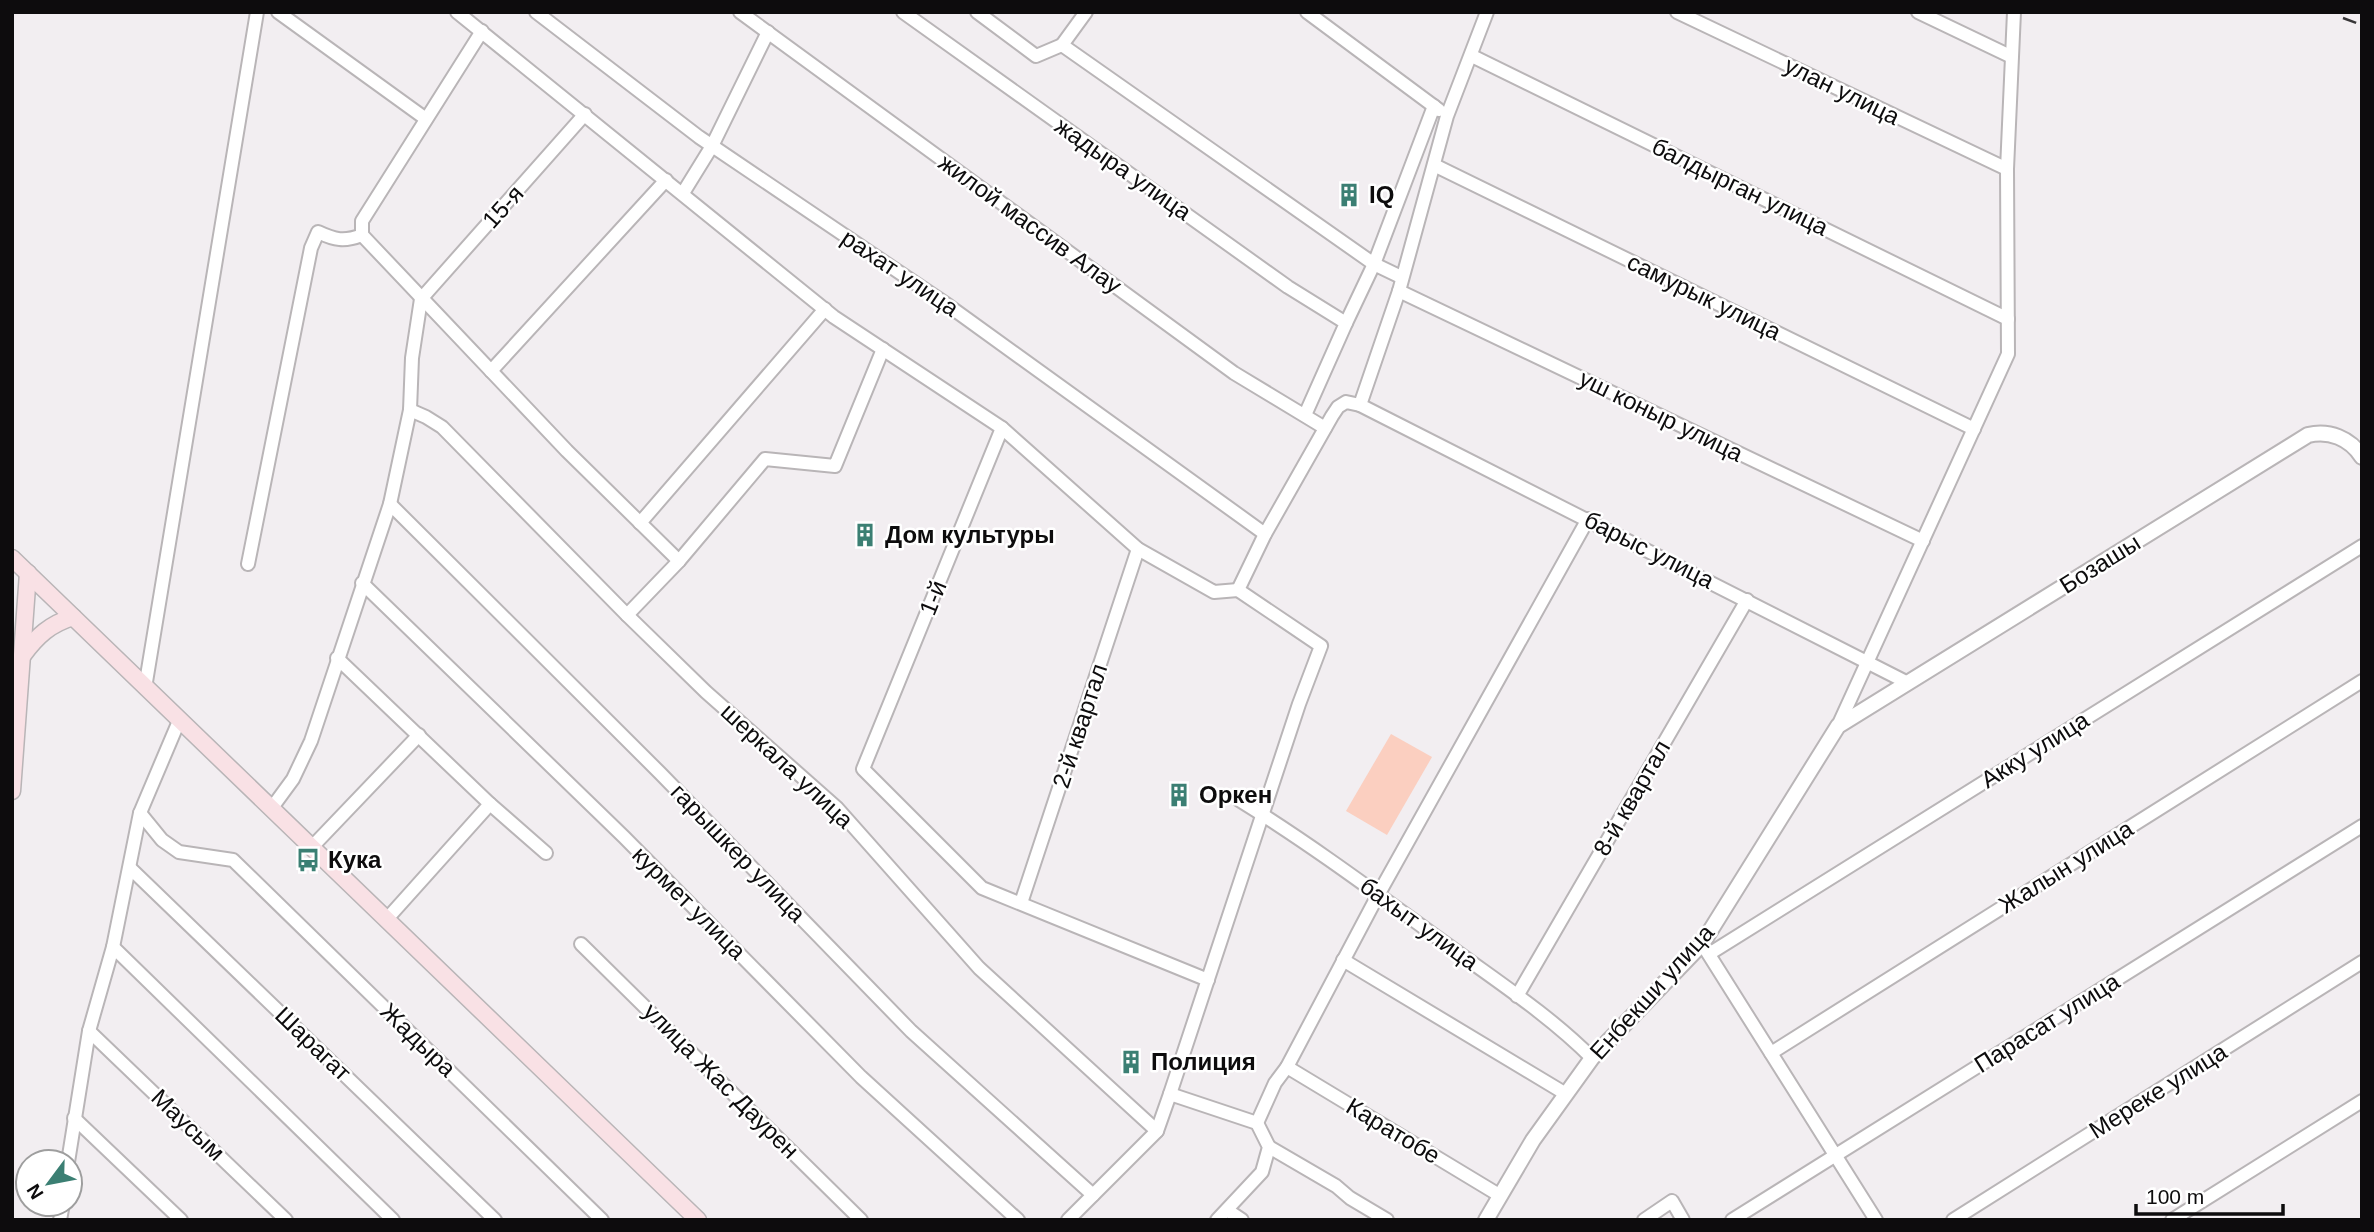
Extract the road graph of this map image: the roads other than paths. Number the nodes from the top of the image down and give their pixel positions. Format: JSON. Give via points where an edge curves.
{"nodes":[{"id":1,"x":257,"y":12,"type":"edge"},
{"id":2,"x":278,"y":12,"type":"edge"},
{"id":3,"x":457,"y":12,"type":"edge"},
{"id":4,"x":536,"y":12,"type":"edge"},
{"id":5,"x":740,"y":12,"type":"edge"},
{"id":6,"x":903,"y":12,"type":"edge"},
{"id":7,"x":977,"y":12,"type":"edge"},
{"id":8,"x":1086,"y":12,"type":"edge"},
{"id":9,"x":1307,"y":12,"type":"edge"},
{"id":10,"x":1487,"y":12,"type":"edge"},
{"id":11,"x":1677,"y":12,"type":"edge"},
{"id":12,"x":1918,"y":12,"type":"edge"},
{"id":13,"x":2014,"y":12,"type":"edge"},
{"id":14,"x":760,"y":18,"type":"edge"},
{"id":15,"x":482,"y":31,"type":"junction"},
{"id":16,"x":768,"y":32,"type":"junction"},
{"id":17,"x":1062,"y":45,"type":"junction"},
{"id":18,"x":1472,"y":56,"type":"junction"},
{"id":19,"x":2010,"y":56,"type":"junction"},
{"id":20,"x":1434,"y":106,"type":"junction"},
{"id":21,"x":585,"y":114,"type":"junction"},
{"id":22,"x":1447,"y":116,"type":"junction"},
{"id":23,"x":426,"y":119,"type":"junction"},
{"id":24,"x":712,"y":146,"type":"junction"},
{"id":25,"x":1434,"y":165,"type":"junction"},
{"id":26,"x":2007,"y":169,"type":"junction"},
{"id":27,"x":666,"y":180,"type":"junction"},
{"id":28,"x":683,"y":193,"type":"junction"},
{"id":29,"x":362,"y":235,"type":"junction"},
{"id":30,"x":1374,"y":264,"type":"junction"},
{"id":31,"x":1401,"y":277,"type":"junction"},
{"id":32,"x":1399,"y":291,"type":"junction"},
{"id":33,"x":421,"y":299,"type":"junction"},
{"id":34,"x":825,"y":309,"type":"junction"},
{"id":35,"x":2008,"y":319,"type":"junction"},
{"id":36,"x":1346,"y":323,"type":"junction"},
{"id":37,"x":883,"y":349,"type":"junction"},
{"id":38,"x":491,"y":371,"type":"junction"},
{"id":39,"x":1360,"y":405,"type":"junction"},
{"id":40,"x":410,"y":410,"type":"junction"},
{"id":41,"x":1305,"y":415,"type":"junction"},
{"id":42,"x":1002,"y":428,"type":"junction"},
{"id":43,"x":1325,"y":428,"type":"junction"},
{"id":44,"x":1974,"y":429,"type":"junction"},
{"id":45,"x":2362,"y":457,"type":"edge"},
{"id":46,"x":390,"y":503,"type":"junction"},
{"id":47,"x":1588,"y":519,"type":"junction"},
{"id":48,"x":640,"y":523,"type":"junction"},
{"id":49,"x":1265,"y":534,"type":"junction"},
{"id":50,"x":1923,"y":541,"type":"junction"},
{"id":51,"x":2362,"y":546,"type":"edge"},
{"id":52,"x":1138,"y":549,"type":"junction"},
{"id":53,"x":12,"y":558,"type":"edge"},
{"id":54,"x":679,"y":561,"type":"junction"},
{"id":55,"x":248,"y":564,"type":"dead end"},
{"id":56,"x":28,"y":573,"type":"junction"},
{"id":57,"x":362,"y":583,"type":"junction"},
{"id":58,"x":1238,"y":590,"type":"junction"},
{"id":59,"x":1747,"y":600,"type":"junction"},
{"id":60,"x":627,"y":615,"type":"junction"},
{"id":61,"x":72,"y":617,"type":"junction"},
{"id":62,"x":23,"y":655,"type":"junction"},
{"id":63,"x":337,"y":658,"type":"junction"},
{"id":64,"x":1867,"y":662,"type":"junction"},
{"id":65,"x":2362,"y":681,"type":"edge"},
{"id":66,"x":1908,"y":683,"type":"junction"},
{"id":67,"x":145,"y":688,"type":"junction"},
{"id":68,"x":178,"y":721,"type":"junction"},
{"id":69,"x":1838,"y":726,"type":"junction"},
{"id":70,"x":419,"y":735,"type":"junction"},
{"id":71,"x":12,"y":791,"type":"edge"},
{"id":72,"x":1239,"y":800,"type":"dead end"},
{"id":73,"x":490,"y":804,"type":"junction"},
{"id":74,"x":271,"y":809,"type":"junction"},
{"id":75,"x":140,"y":813,"type":"junction"},
{"id":76,"x":1263,"y":815,"type":"junction"},
{"id":77,"x":2362,"y":826,"type":"edge"},
{"id":78,"x":311,"y":848,"type":"junction"},
{"id":79,"x":546,"y":853,"type":"dead end"},
{"id":80,"x":131,"y":868,"type":"junction"},
{"id":81,"x":1378,"y":895,"type":"junction"},
{"id":82,"x":1021,"y":903,"type":"junction"},
{"id":83,"x":386,"y":920,"type":"junction"},
{"id":84,"x":581,"y":944,"type":"dead end"},
{"id":85,"x":113,"y":947,"type":"junction"},
{"id":86,"x":1705,"y":949,"type":"junction"},
{"id":87,"x":1343,"y":960,"type":"junction"},
{"id":88,"x":2362,"y":962,"type":"edge"},
{"id":89,"x":1208,"y":980,"type":"junction"},
{"id":90,"x":1517,"y":996,"type":"junction"},
{"id":91,"x":89,"y":1031,"type":"junction"},
{"id":92,"x":1771,"y":1053,"type":"junction"},
{"id":93,"x":1592,"y":1058,"type":"junction"},
{"id":94,"x":1287,"y":1067,"type":"junction"},
{"id":95,"x":1170,"y":1094,"type":"junction"},
{"id":96,"x":1566,"y":1094,"type":"junction"},
{"id":97,"x":2362,"y":1101,"type":"edge"},
{"id":98,"x":75,"y":1118,"type":"junction"},
{"id":99,"x":1257,"y":1123,"type":"junction"},
{"id":100,"x":1157,"y":1131,"type":"junction"},
{"id":101,"x":1269,"y":1147,"type":"junction"},
{"id":102,"x":70,"y":1148,"type":"edge"},
{"id":103,"x":1835,"y":1155,"type":"junction"},
{"id":104,"x":1093,"y":1195,"type":"junction"},
{"id":105,"x":1499,"y":1195,"type":"junction"},
{"id":106,"x":1227,"y":1210,"type":"junction"},
{"id":107,"x":181,"y":1220,"type":"edge"},
{"id":108,"x":286,"y":1220,"type":"edge"},
{"id":109,"x":393,"y":1220,"type":"edge"},
{"id":110,"x":495,"y":1220,"type":"edge"},
{"id":111,"x":603,"y":1220,"type":"edge"},
{"id":112,"x":698,"y":1220,"type":"edge"},
{"id":113,"x":861,"y":1220,"type":"edge"},
{"id":114,"x":1018,"y":1220,"type":"edge"},
{"id":115,"x":1068,"y":1220,"type":"edge"},
{"id":116,"x":1217,"y":1220,"type":"edge"},
{"id":117,"x":1242,"y":1220,"type":"edge"},
{"id":118,"x":1387,"y":1220,"type":"edge"},
{"id":119,"x":1486,"y":1220,"type":"edge"},
{"id":120,"x":1644,"y":1220,"type":"edge"},
{"id":121,"x":1683,"y":1220,"type":"edge"},
{"id":122,"x":1732,"y":1220,"type":"edge"},
{"id":123,"x":1876,"y":1220,"type":"edge"},
{"id":124,"x":1953,"y":1220,"type":"edge"},
{"id":125,"x":2172,"y":1220,"type":"edge"}],
"edges":[{"from":1,"to":67,"type":"street"},
{"from":2,"to":23,"type":"street"},
{"from":3,"to":15,"type":"street"},
{"from":4,"to":24,"type":"street","name":"рахат улица"},
{"from":5,"to":14,"type":"street","name":"жилой массив Алау"},
{"from":6,"to":36,"type":"street","name":"жадыра улица","via":[[1288,287]]},
{"from":7,"to":17,"type":"street","via":[[1036,56]]},
{"from":8,"to":17,"type":"street"},
{"from":9,"to":20,"type":"street"},
{"from":10,"to":18,"type":"street"},
{"from":11,"to":26,"type":"street","name":"улан улица"},
{"from":12,"to":19,"type":"street"},
{"from":13,"to":19,"type":"street"},
{"from":14,"to":16,"type":"street","name":"жилой массив Алау"},
{"from":15,"to":21,"type":"street"},
{"from":15,"to":23,"type":"street"},
{"from":16,"to":24,"type":"street"},
{"from":16,"to":41,"type":"street","name":"жилой массив Алау","via":[[1234,373]]},
{"from":17,"to":30,"type":"street"},
{"from":18,"to":22,"type":"street"},
{"from":18,"to":35,"type":"street","name":"балдырган улица"},
{"from":19,"to":26,"type":"street"},
{"from":20,"to":22,"type":"street"},
{"from":20,"to":30,"type":"street"},
{"from":21,"to":27,"type":"street"},
{"from":21,"to":33,"type":"street","name":"15-я"},
{"from":22,"to":25,"type":"street"},
{"from":23,"to":29,"type":"street","via":[[362,221]]},
{"from":24,"to":28,"type":"street"},
{"from":24,"to":49,"type":"street","name":"рахат улица","via":[[949,306]]},
{"from":25,"to":31,"type":"street"},
{"from":25,"to":44,"type":"street","name":"самурык улица"},
{"from":26,"to":35,"type":"street"},
{"from":27,"to":28,"type":"street"},
{"from":27,"to":38,"type":"street"},
{"from":28,"to":34,"type":"street"},
{"from":29,"to":33,"type":"street"},
{"from":29,"to":55,"type":"street","via":[[336,241],[318,232],[311,248]]},
{"from":30,"to":31,"type":"street"},
{"from":30,"to":36,"type":"street"},
{"from":31,"to":32,"type":"street"},
{"from":32,"to":39,"type":"street"},
{"from":32,"to":50,"type":"street","name":"уш коныр улица"},
{"from":33,"to":38,"type":"street"},
{"from":33,"to":40,"type":"street"},
{"from":34,"to":37,"type":"street"},
{"from":34,"to":48,"type":"street"},
{"from":35,"to":44,"type":"street","via":[[2008,354]]},
{"from":36,"to":41,"type":"street"},
{"from":37,"to":42,"type":"street"},
{"from":37,"to":54,"type":"street","via":[[835,466],[765,459]]},
{"from":38,"to":48,"type":"street"},
{"from":39,"to":43,"type":"street","via":[[1346,402],[1338,407]]},
{"from":39,"to":47,"type":"street","name":"барыс улица"},
{"from":40,"to":46,"type":"street"},
{"from":40,"to":60,"type":"street","name":"шеркала улица","via":[[442,428]]},
{"from":41,"to":43,"type":"street","name":"жилой массив Алау"},
{"from":42,"to":52,"type":"street"},
{"from":42,"to":82,"type":"street","name":"1-й","via":[[863,769],[982,888]]},
{"from":43,"to":49,"type":"street"},
{"from":44,"to":50,"type":"street"},
{"from":45,"to":66,"type":"street","name":"Бозашы","via":[[2337,436],[2308,435]]},
{"from":46,"to":57,"type":"street"},
{"from":46,"to":104,"type":"street","name":"гарышкер улица","via":[[911,1031]]},
{"from":47,"to":59,"type":"street","name":"барыс улица"},
{"from":47,"to":81,"type":"street"},
{"from":48,"to":54,"type":"street"},
{"from":49,"to":58,"type":"street"},
{"from":50,"to":64,"type":"street"},
{"from":51,"to":86,"type":"street","name":"Акку улица"},
{"from":52,"to":58,"type":"street","via":[[1214,592]]},
{"from":52,"to":82,"type":"street","name":"2-й квартал"},
{"from":53,"to":56,"type":"main road"},
{"from":54,"to":60,"type":"street"},
{"from":56,"to":61,"type":"main road"},
{"from":56,"to":62,"type":"main road"},
{"from":57,"to":63,"type":"street"},
{"from":57,"to":114,"type":"street","name":"курмет улица","via":[[862,1077]]},
{"from":58,"to":76,"type":"street","via":[[1321,646]]},
{"from":59,"to":64,"type":"street","name":"барыс улица"},
{"from":59,"to":90,"type":"street","name":"8-й квартал"},
{"from":60,"to":100,"type":"street","name":"шеркала улица","via":[[837,808],[979,968]]},
{"from":61,"to":62,"type":"main road","via":[[52,625]]},
{"from":61,"to":67,"type":"main road"},
{"from":62,"to":71,"type":"main road"},
{"from":63,"to":70,"type":"street"},
{"from":63,"to":74,"type":"street","via":[[311,741],[293,779]]},
{"from":64,"to":66,"type":"street","name":"барыс улица"},
{"from":64,"to":69,"type":"street"},
{"from":65,"to":92,"type":"street","name":"Жалын улица"},
{"from":66,"to":69,"type":"street","name":"Бозашы"},
{"from":67,"to":68,"type":"main road"},
{"from":68,"to":74,"type":"main road"},
{"from":68,"to":75,"type":"street"},
{"from":69,"to":86,"type":"street","name":"Енбекши улица"},
{"from":70,"to":73,"type":"street"},
{"from":70,"to":78,"type":"street"},
{"from":72,"to":76,"type":"street","name":"бахыт улица"},
{"from":73,"to":79,"type":"street"},
{"from":73,"to":83,"type":"street"},
{"from":74,"to":78,"type":"main road"},
{"from":75,"to":80,"type":"street"},
{"from":75,"to":111,"type":"street","name":"Жадыра","via":[[162,840],[179,852],[233,860]]},
{"from":76,"to":81,"type":"street","name":"бахыт улица"},
{"from":76,"to":89,"type":"street"},
{"from":77,"to":103,"type":"street","name":"Парасат улица"},
{"from":78,"to":83,"type":"main road"},
{"from":80,"to":85,"type":"street"},
{"from":80,"to":110,"type":"street","name":"Шарагат"},
{"from":81,"to":87,"type":"street"},
{"from":81,"to":90,"type":"street","name":"бахыт улица"},
{"from":82,"to":89,"type":"street"},
{"from":83,"to":112,"type":"main road"},
{"from":84,"to":113,"type":"street","name":"улица Жас Даурен"},
{"from":85,"to":91,"type":"street"},
{"from":85,"to":109,"type":"street"},
{"from":86,"to":92,"type":"street"},
{"from":86,"to":93,"type":"street","name":"Енбекши улица"},
{"from":87,"to":94,"type":"street"},
{"from":87,"to":96,"type":"street"},
{"from":88,"to":124,"type":"street","name":"Мереке улица"},
{"from":89,"to":95,"type":"street"},
{"from":90,"to":93,"type":"street","name":"бахыт улица","via":[[1564,1030]]},
{"from":91,"to":98,"type":"street"},
{"from":91,"to":108,"type":"street","name":"Маусым"},
{"from":92,"to":103,"type":"street"},
{"from":93,"to":96,"type":"street","name":"Енбекши улица"},
{"from":94,"to":99,"type":"street"},
{"from":94,"to":105,"type":"street","name":"Каратобе"},
{"from":95,"to":99,"type":"street"},
{"from":95,"to":100,"type":"street"},
{"from":96,"to":105,"type":"street","name":"Енбекши улица"},
{"from":97,"to":125,"type":"street"},
{"from":98,"to":102,"type":"street"},
{"from":98,"to":107,"type":"street"},
{"from":99,"to":101,"type":"street"},
{"from":100,"to":104,"type":"street"},
{"from":101,"to":106,"type":"street","via":[[1262,1172]]},
{"from":101,"to":118,"type":"street"},
{"from":103,"to":122,"type":"street","name":"Парасат улица"},
{"from":103,"to":123,"type":"street"},
{"from":104,"to":115,"type":"street"},
{"from":105,"to":119,"type":"street","name":"Енбекши улица"},
{"from":106,"to":116,"type":"street"},
{"from":106,"to":117,"type":"street"},
{"from":120,"to":121,"type":"street","via":[[1672,1201]]}]}
